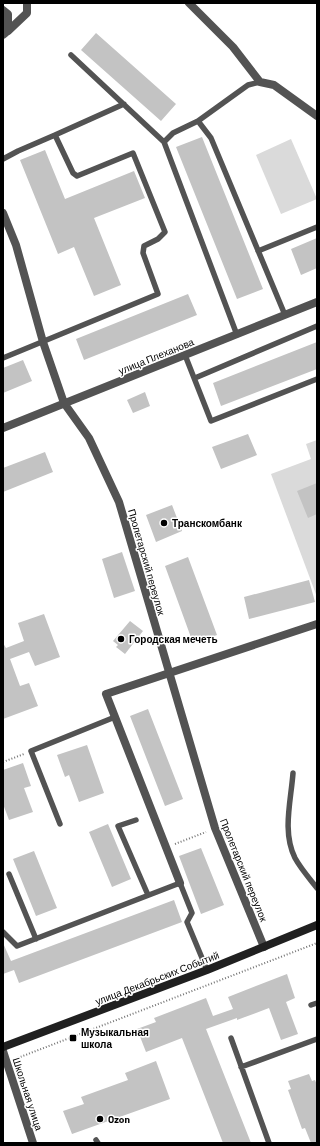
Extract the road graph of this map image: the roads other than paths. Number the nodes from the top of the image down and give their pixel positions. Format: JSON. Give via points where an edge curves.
{"nodes":[{"id":1,"x":26,"y":3,"type":"edge"},
{"id":2,"x":189,"y":3,"type":"edge"},
{"id":3,"x":3,"y":10,"type":"edge"},
{"id":4,"x":5,"y":33,"type":"edge"},
{"id":5,"x":71,"y":55,"type":"dead end"},
{"id":6,"x":260,"y":82,"type":"junction"},
{"id":7,"x":124,"y":104,"type":"junction"},
{"id":8,"x":317,"y":116,"type":"edge"},
{"id":9,"x":198,"y":121,"type":"junction"},
{"id":10,"x":55,"y":135,"type":"junction"},
{"id":11,"x":164,"y":142,"type":"junction"},
{"id":12,"x":3,"y":158,"type":"edge"},
{"id":13,"x":3,"y":212,"type":"edge"},
{"id":14,"x":317,"y":227,"type":"edge"},
{"id":15,"x":258,"y":251,"type":"junction"},
{"id":16,"x":317,"y":302,"type":"edge"},
{"id":17,"x":285,"y":315,"type":"junction"},
{"id":18,"x":317,"y":326,"type":"edge"},
{"id":19,"x":237,"y":335,"type":"junction"},
{"id":20,"x":43,"y":342,"type":"junction"},
{"id":21,"x":185,"y":355,"type":"junction"},
{"id":22,"x":3,"y":358,"type":"edge"},
{"id":23,"x":195,"y":378,"type":"junction"},
{"id":24,"x":317,"y":380,"type":"edge"},
{"id":25,"x":64,"y":403,"type":"junction"},
{"id":26,"x":3,"y":428,"type":"edge"},
{"id":27,"x":317,"y":624,"type":"edge"},
{"id":28,"x":168,"y":673,"type":"junction"},
{"id":29,"x":115,"y":716,"type":"junction"},
{"id":30,"x":293,"y":773,"type":"dead end"},
{"id":31,"x":136,"y":820,"type":"dead end"},
{"id":32,"x":60,"y":824,"type":"dead end"},
{"id":33,"x":8,"y":874,"type":"dead end"},
{"id":34,"x":180,"y":883,"type":"junction"},
{"id":35,"x":317,"y":888,"type":"edge"},
{"id":36,"x":148,"y":895,"type":"junction"},
{"id":37,"x":317,"y":925,"type":"edge"},
{"id":38,"x":3,"y":932,"type":"edge"},
{"id":39,"x":36,"y":938,"type":"junction"},
{"id":40,"x":264,"y":947,"type":"junction"},
{"id":41,"x":207,"y":970,"type":"junction"},
{"id":42,"x":317,"y":1003,"type":"edge"},
{"id":43,"x":311,"y":1005,"type":"dead end"},
{"id":44,"x":231,"y":1038,"type":"dead end"},
{"id":45,"x":317,"y":1039,"type":"edge"},
{"id":46,"x":3,"y":1047,"type":"edge"},
{"id":47,"x":3,"y":1051,"type":"edge"},
{"id":48,"x":242,"y":1067,"type":"junction"},
{"id":49,"x":33,"y":1143,"type":"edge"},
{"id":50,"x":269,"y":1143,"type":"edge"}],
"edges":[{"from":1,"to":4,"type":"street","via":[[27,13]]},
{"from":2,"to":6,"type":"street","via":[[233,48]]},
{"from":3,"to":4,"type":"street","via":[[8,14]]},
{"from":5,"to":7,"type":"lane"},
{"from":6,"to":8,"type":"street","via":[[274,85]]},
{"from":6,"to":9,"type":"lane","via":[[248,85]]},
{"from":7,"to":10,"type":"lane"},
{"from":7,"to":11,"type":"lane"},
{"from":9,"to":11,"type":"lane","via":[[173,133]]},
{"from":9,"to":15,"type":"lane","via":[[211,138]]},
{"from":10,"to":12,"type":"lane"},
{"from":10,"to":20,"type":"lane","via":[[72,174],[77,176],[133,153],[165,232],[144,246],[143,253],[158,294]]},
{"from":11,"to":19,"type":"lane"},
{"from":13,"to":20,"type":"street","name":"Пролетарский переулок","via":[[16,245]]},
{"from":14,"to":15,"type":"lane"},
{"from":15,"to":17,"type":"lane"},
{"from":16,"to":17,"type":"street","name":"улица Плеханова"},
{"from":17,"to":19,"type":"street","name":"улица Плеханова"},
{"from":18,"to":23,"type":"lane"},
{"from":19,"to":21,"type":"street","name":"улица Плеханова"},
{"from":20,"to":22,"type":"lane"},
{"from":20,"to":25,"type":"street","name":"Пролетарский переулок"},
{"from":21,"to":23,"type":"lane"},
{"from":21,"to":25,"type":"street","name":"улица Плеханова"},
{"from":23,"to":24,"type":"lane","via":[[211,421]]},
{"from":25,"to":26,"type":"street","name":"улица Плеханова"},
{"from":25,"to":28,"type":"street","name":"Пролетарский переулок","via":[[90,438],[119,502]]},
{"from":27,"to":28,"type":"street"},
{"from":28,"to":29,"type":"street","via":[[106,694]]},
{"from":28,"to":40,"type":"street","name":"Пролетарский переулок","via":[[215,828]]},
{"from":29,"to":32,"type":"lane","via":[[31,751]]},
{"from":29,"to":34,"type":"street"},
{"from":30,"to":35,"type":"lane","via":[[288,840],[296,859]]},
{"from":31,"to":36,"type":"lane","via":[[118,826]]},
{"from":33,"to":39,"type":"lane"},
{"from":34,"to":36,"type":"lane"},
{"from":34,"to":41,"type":"lane","via":[[192,914],[187,922]]},
{"from":36,"to":39,"type":"lane"},
{"from":37,"to":40,"type":"street","name":"улица Декабрьских Событий"},
{"from":38,"to":39,"type":"lane","via":[[17,946]]},
{"from":40,"to":41,"type":"street","name":"улица Декабрьских Событий"},
{"from":41,"to":46,"type":"street","name":"улица Декабрьских Событий"},
{"from":42,"to":43,"type":"lane"},
{"from":44,"to":48,"type":"lane"},
{"from":45,"to":48,"type":"lane"},
{"from":47,"to":49,"type":"street","name":"Школьная улица"},
{"from":48,"to":50,"type":"lane"}]}
